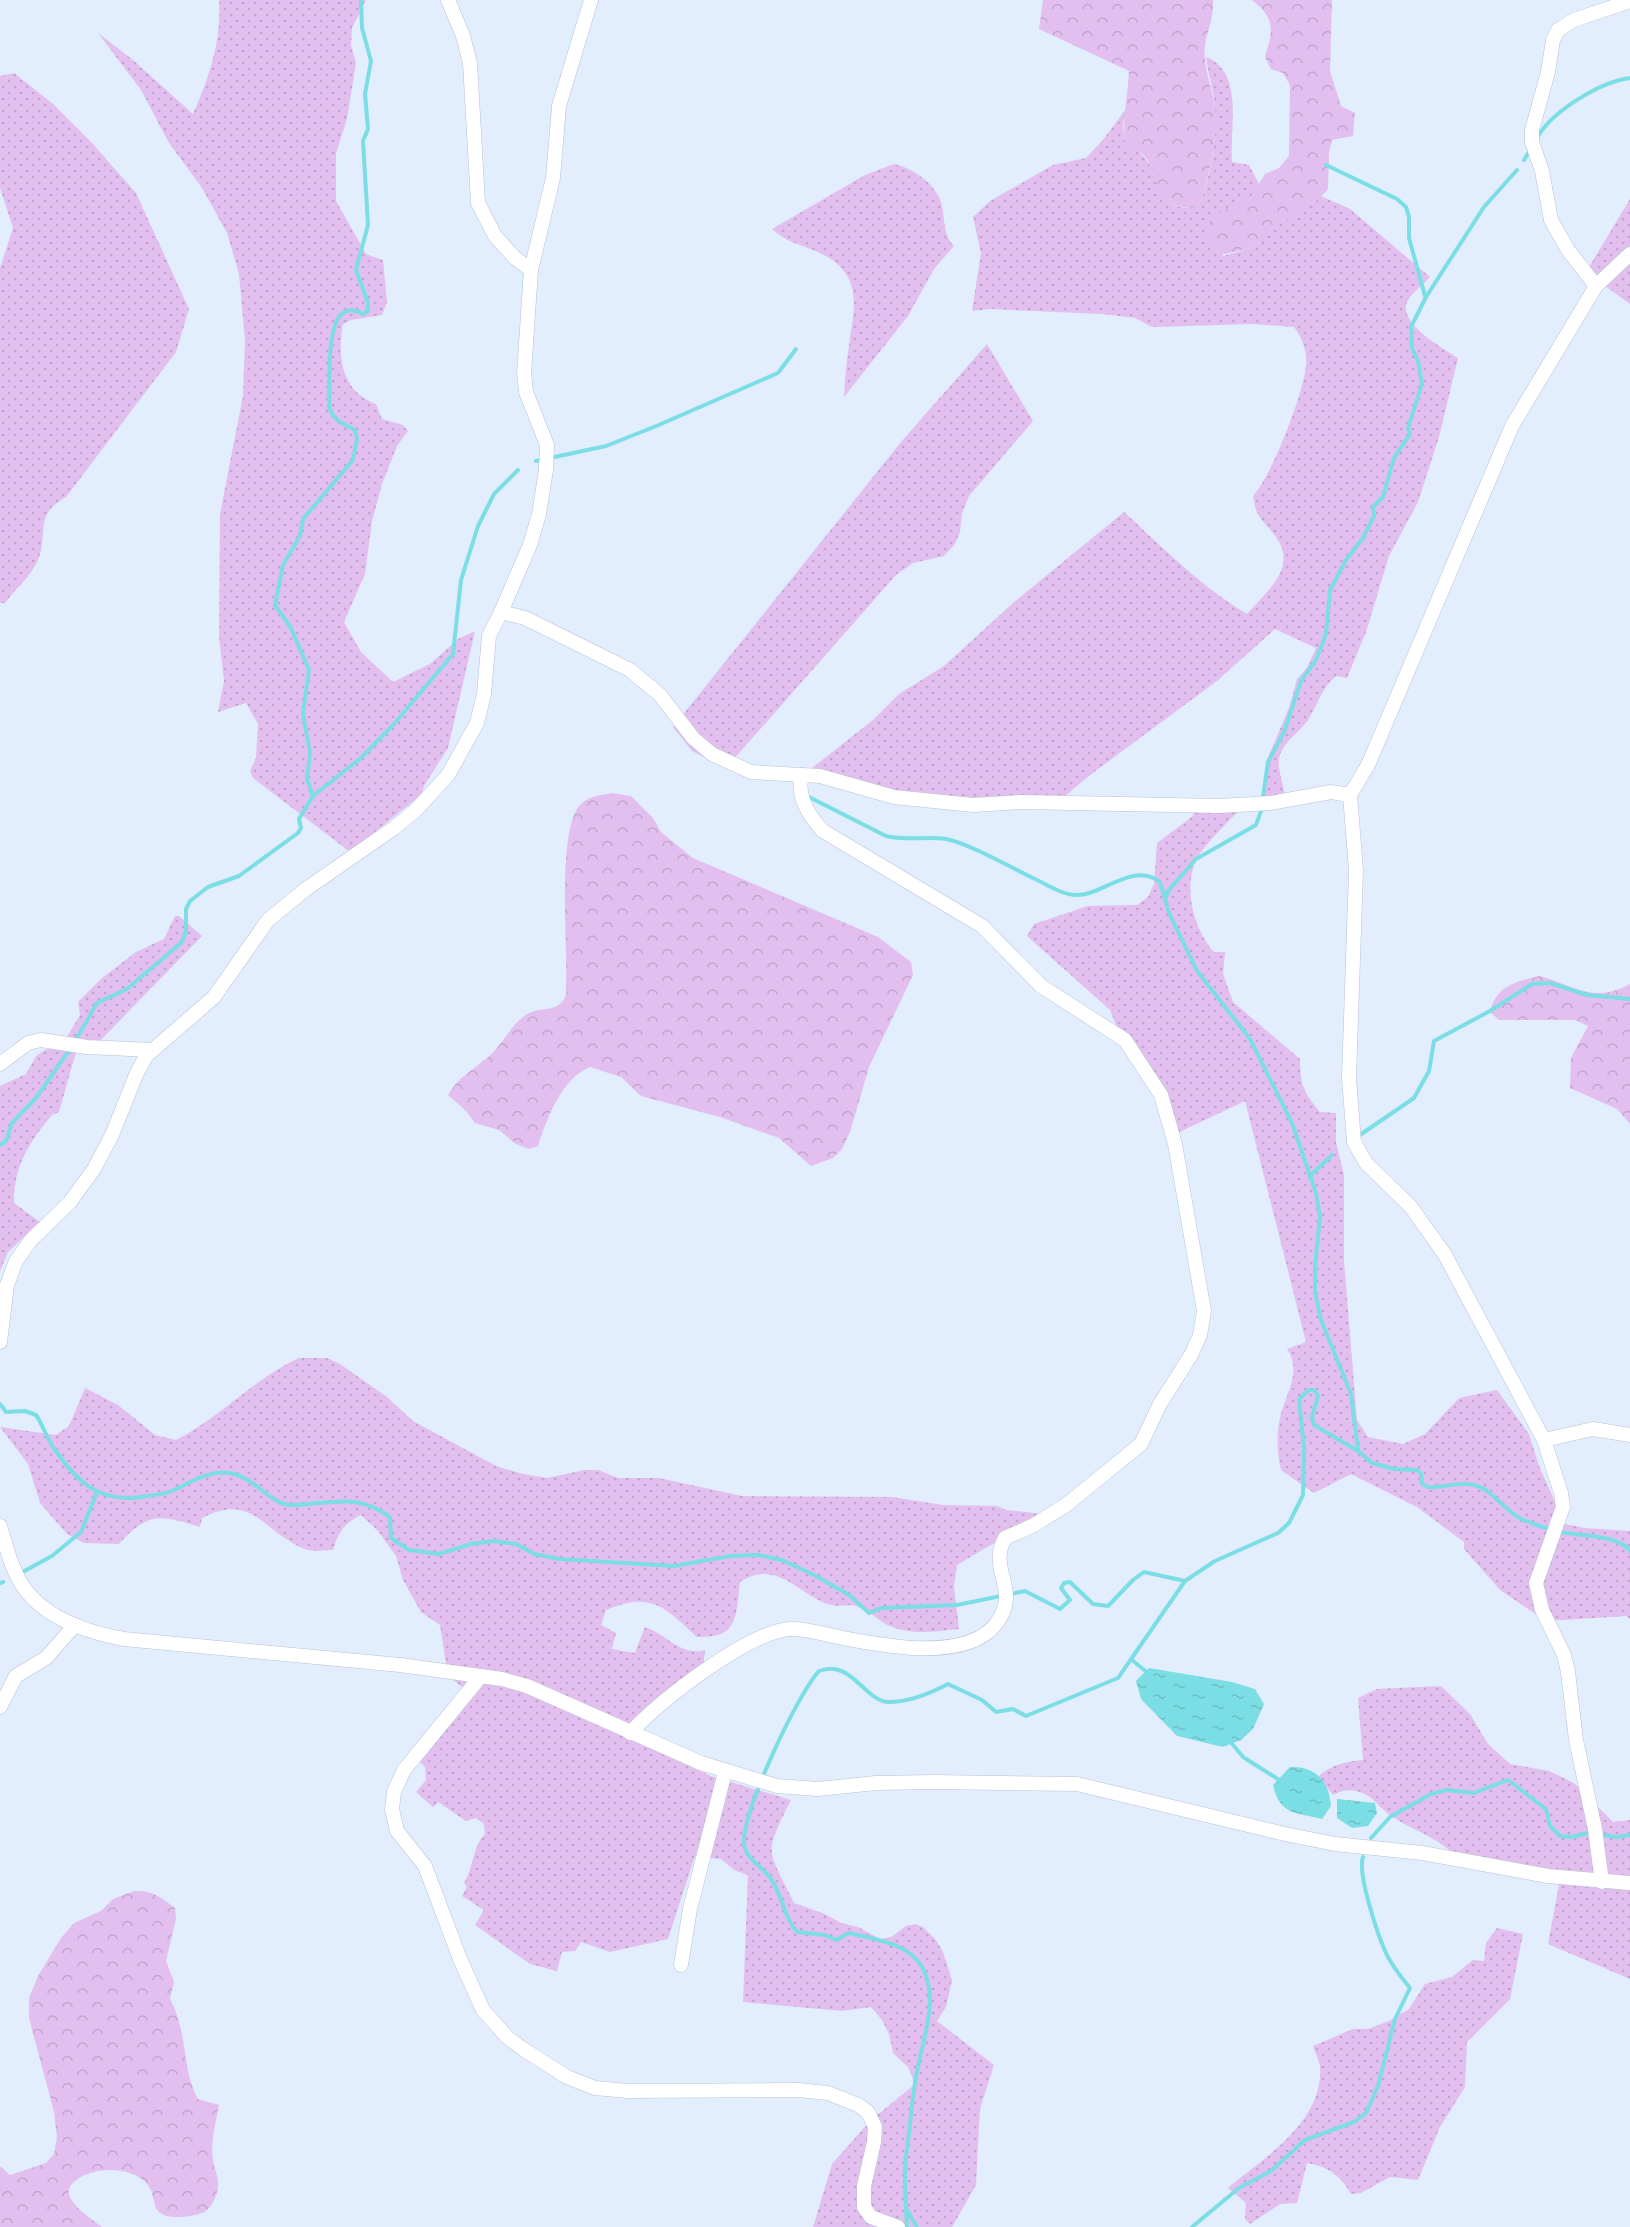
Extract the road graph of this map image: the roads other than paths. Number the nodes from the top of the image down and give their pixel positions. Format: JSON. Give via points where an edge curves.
{"nodes":[{"id":1,"x":448,"y":0,"type":"edge"},
{"id":2,"x":591,"y":0,"type":"edge"},
{"id":3,"x":1630,"y":1,"type":"edge"},
{"id":4,"x":1630,"y":254,"type":"edge"},
{"id":5,"x":531,"y":270,"type":"junction"},
{"id":6,"x":1596,"y":285,"type":"junction"},
{"id":7,"x":501,"y":612,"type":"junction"},
{"id":8,"x":802,"y":775,"type":"junction"},
{"id":9,"x":1350,"y":795,"type":"junction"},
{"id":10,"x":152,"y":1050,"type":"junction"},
{"id":11,"x":0,"y":1064,"type":"edge"},
{"id":12,"x":0,"y":1342,"type":"edge"},
{"id":13,"x":1630,"y":1435,"type":"edge"},
{"id":14,"x":1544,"y":1440,"type":"junction"},
{"id":15,"x":0,"y":1526,"type":"edge"},
{"id":16,"x":75,"y":1625,"type":"junction"},
{"id":17,"x":481,"y":1676,"type":"junction"},
{"id":18,"x":0,"y":1707,"type":"edge"},
{"id":19,"x":630,"y":1733,"type":"junction"},
{"id":20,"x":725,"y":1773,"type":"junction"},
{"id":21,"x":1602,"y":1882,"type":"junction"},
{"id":22,"x":1630,"y":1883,"type":"edge"},
{"id":23,"x":681,"y":1965,"type":"dead end"},
{"id":24,"x":898,"y":2227,"type":"edge"}],
"edges":[{"from":1,"to":5,"type":"street","via":[[464,36],[470,63],[478,203],[495,236]]},
{"from":2,"to":5,"type":"street","via":[[559,106],[553,178]]},
{"from":3,"to":6,"type":"street","via":[[1574,20],[1558,30],[1532,130],[1551,220],[1568,250]]},
{"from":4,"to":6,"type":"street"},
{"from":5,"to":7,"type":"street","via":[[524,373],[526,392],[544,433],[548,458],[530,546]]},
{"from":6,"to":9,"type":"street","via":[[1512,426],[1368,765]]},
{"from":7,"to":8,"type":"street","via":[[534,622],[630,670],[660,695],[693,738],[727,763],[751,772]]},
{"from":7,"to":10,"type":"street","via":[[489,636],[477,723],[448,775],[394,828],[268,920],[214,997]]},
{"from":8,"to":9,"type":"street","via":[[820,776],[894,797],[973,805],[1021,802],[1220,806],[1270,803],[1318,793]]},
{"from":8,"to":19,"type":"street","via":[[800,792],[823,831],[982,926],[1041,986],[1107,1027],[1129,1046],[1158,1089],[1168,1119],[1204,1318],[1191,1355],[1160,1404],[1141,1444],[1066,1505],[1005,1538],[998,1558],[1006,1584],[1006,1601],[988,1632],[975,1641],[943,1648],[899,1646],[799,1630],[777,1632],[728,1656],[661,1704]]},
{"from":9,"to":14,"type":"street","via":[[1356,870],[1349,1078],[1354,1142],[1366,1163],[1410,1207],[1445,1254]]},
{"from":10,"to":11,"type":"street","via":[[41,1040],[28,1043]]},
{"from":10,"to":12,"type":"street","via":[[135,1075],[94,1169],[70,1202],[31,1240],[16,1261],[7,1285]]},
{"from":13,"to":14,"type":"street","via":[[1593,1429]]},
{"from":14,"to":21,"type":"street","via":[[1561,1493],[1562,1516],[1536,1583],[1542,1610],[1564,1655]]},
{"from":15,"to":16,"type":"street","via":[[27,1591],[51,1612]]},
{"from":16,"to":17,"type":"street","via":[[124,1639]]},
{"from":16,"to":18,"type":"street","via":[[46,1658],[16,1676]]},
{"from":17,"to":19,"type":"street","via":[[527,1686]]},
{"from":17,"to":24,"type":"street","via":[[404,1770],[394,1792],[392,1809],[397,1831],[425,1866],[483,2010],[523,2049],[567,2077],[596,2088],[798,2090],[828,2094],[858,2105],[868,2112],[875,2127],[864,2207],[871,2217]]},
{"from":19,"to":20,"type":"street"},
{"from":20,"to":21,"type":"street","via":[[777,1786],[818,1789],[876,1783],[1077,1784],[1315,1840]]},
{"from":20,"to":23,"type":"street","via":[[690,1908]]},
{"from":21,"to":22,"type":"street"}]}
